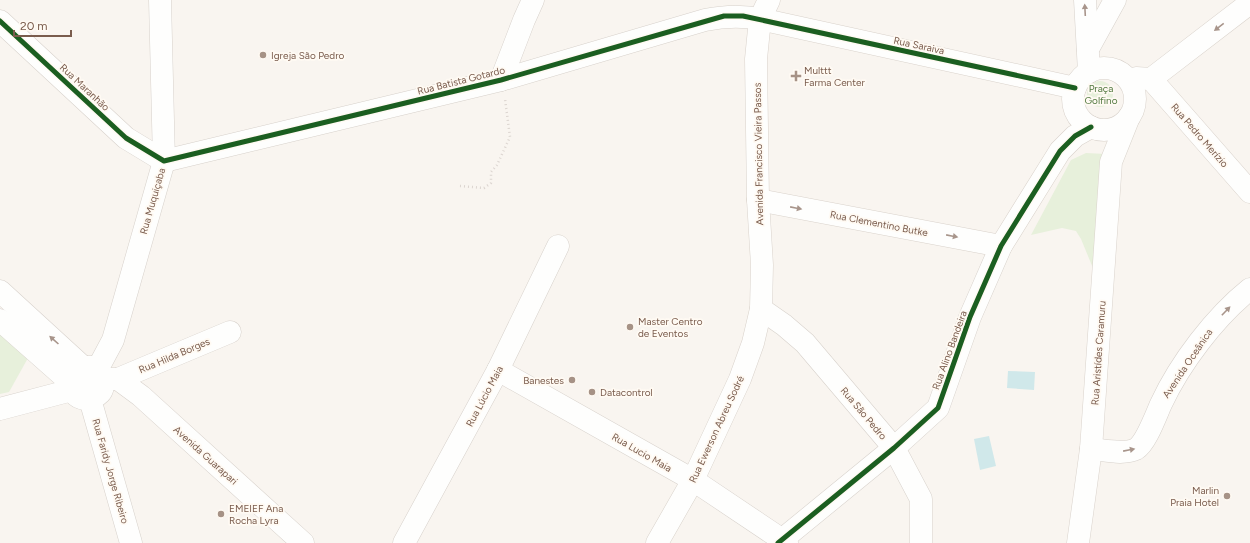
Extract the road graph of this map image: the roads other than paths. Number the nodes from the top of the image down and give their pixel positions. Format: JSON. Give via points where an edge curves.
{"nodes":[{"id":1,"x":160,"y":0,"type":"edge"},
{"id":2,"x":534,"y":0,"type":"edge"},
{"id":3,"x":1085,"y":0,"type":"edge"},
{"id":4,"x":1115,"y":0,"type":"edge"},
{"id":5,"x":1250,"y":3,"type":"edge"},
{"id":6,"x":764,"y":10,"type":"edge"},
{"id":7,"x":0,"y":21,"type":"edge"},
{"id":8,"x":1088,"y":48,"type":"junction"},
{"id":9,"x":1127,"y":77,"type":"junction"},
{"id":10,"x":1151,"y":79,"type":"junction"},
{"id":11,"x":501,"y":80,"type":"junction"},
{"id":12,"x":1082,"y":80,"type":"junction"},
{"id":13,"x":1129,"y":117,"type":"junction"},
{"id":14,"x":1094,"y":128,"type":"junction"},
{"id":15,"x":164,"y":160,"type":"junction"},
{"id":16,"x":1111,"y":162,"type":"junction"},
{"id":17,"x":1250,"y":192,"type":"edge"},
{"id":18,"x":758,"y":200,"type":"junction"},
{"id":19,"x":558,"y":246,"type":"dead end"},
{"id":20,"x":1001,"y":246,"type":"junction"},
{"id":21,"x":1250,"y":289,"type":"edge"},
{"id":22,"x":0,"y":291,"type":"edge"},
{"id":23,"x":761,"y":309,"type":"junction"},
{"id":24,"x":0,"y":320,"type":"edge"},
{"id":25,"x":230,"y":332,"type":"dead end"},
{"id":26,"x":498,"y":370,"type":"junction"},
{"id":27,"x":91,"y":381,"type":"junction"},
{"id":28,"x":0,"y":409,"type":"edge"},
{"id":29,"x":894,"y":448,"type":"junction"},
{"id":30,"x":1091,"y":449,"type":"junction"},
{"id":31,"x":693,"y":480,"type":"junction"},
{"id":32,"x":783,"y":542,"type":"edge"},
{"id":33,"x":131,"y":543,"type":"edge"},
{"id":34,"x":303,"y":543,"type":"edge"},
{"id":35,"x":404,"y":543,"type":"edge"},
{"id":36,"x":657,"y":543,"type":"edge"},
{"id":37,"x":921,"y":543,"type":"edge"},
{"id":38,"x":1078,"y":543,"type":"edge"}],
"edges":[{"from":1,"to":15,"type":"street","name":"Rua Muquiçaba"},
{"from":2,"to":11,"type":"street"},
{"from":8,"to":3,"type":"street","one_way":true},
{"from":4,"to":8,"type":"street"},
{"from":5,"to":10,"type":"street","one_way":true},
{"from":6,"to":11,"type":"street","name":"Rua Batista Gotardo","via":[[743,16],[705,20]]},
{"from":6,"to":12,"type":"street","name":"Rua Saraiva"},
{"from":6,"to":18,"type":"street","name":"Avenida Francisco Vieira Passos","via":[[756,59]]},
{"from":7,"to":15,"type":"street","name":"Rua Maranhão","via":[[126,138]]},
{"from":8,"to":12,"type":"street"},
{"from":9,"to":10,"type":"street"},
{"from":9,"to":12,"type":"street","via":[[1109,67],[1098,68]]},
{"from":9,"to":13,"type":"street","via":[[1133,86],[1135,97],[1134,108]]},
{"from":10,"to":17,"type":"street","name":"Rua Pedro Merízio"},
{"from":11,"to":15,"type":"street","name":"Rua Batista Gotardo"},
{"from":12,"to":14,"type":"street","via":[[1073,101],[1077,115]]},
{"from":13,"to":14,"type":"street","via":[[1115,128]]},
{"from":13,"to":16,"type":"street","name":"Rua Aristídes Caramuru"},
{"from":14,"to":16,"type":"street","name":"Rua Aristídes Caramuru"},
{"from":14,"to":20,"type":"street","name":"Rua Alino Bandeira","via":[[1075,136],[1060,151]]},
{"from":15,"to":27,"type":"street","name":"Rua Muquiçaba","via":[[113,340]]},
{"from":16,"to":30,"type":"street","name":"Rua Aristídes Caramuru"},
{"from":18,"to":20,"type":"street","name":"Rua Clementino Butke","one_way":true},
{"from":18,"to":23,"type":"street","name":"Avenida Francisco Vieira Passos","via":[[762,265]]},
{"from":19,"to":26,"type":"street","name":"Rua Lúcio Maia"},
{"from":20,"to":29,"type":"street","name":"Rua Alino Bandeira","via":[[970,317],[938,408]]},
{"from":30,"to":21,"type":"street","name":"Avenida Oceânica","one_way":true,"via":[[1128,451],[1137,448],[1144,439],[1162,400],[1190,356],[1222,315]]},
{"from":27,"to":22,"type":"street","name":"Avenida Guarapari","one_way":true},
{"from":23,"to":29,"type":"street","name":"Rua São Pedro","via":[[805,343]]},
{"from":23,"to":31,"type":"street","name":"Rua Ewerson Abreu Sodré","via":[[753,343],[740,379]]},
{"from":24,"to":27,"type":"street","name":"Avenida Guarapari"},
{"from":25,"to":27,"type":"street","name":"Rua Hilda Borges"},
{"from":26,"to":31,"type":"street","name":"Rua Lucio Maia"},
{"from":26,"to":35,"type":"street","name":"Rua Lúcio Maia"},
{"from":27,"to":28,"type":"street","name":"Rua Hilda Borges"},
{"from":27,"to":33,"type":"street","name":"Rua Faridy Jorge Ribeiro"},
{"from":27,"to":34,"type":"street","name":"Avenida Guarapari","via":[[141,396]]},
{"from":29,"to":32,"type":"street","name":"Rua Alino Bandeira"},
{"from":29,"to":37,"type":"street","name":"Rua São Pedro","via":[[920,499]]},
{"from":30,"to":38,"type":"street","name":"Rua Aristídes Caramuru"},
{"from":31,"to":32,"type":"street","name":"Rua Lucio Maia"},
{"from":31,"to":36,"type":"street","name":"Rua Ewerson Abreu Sodré"}]}
